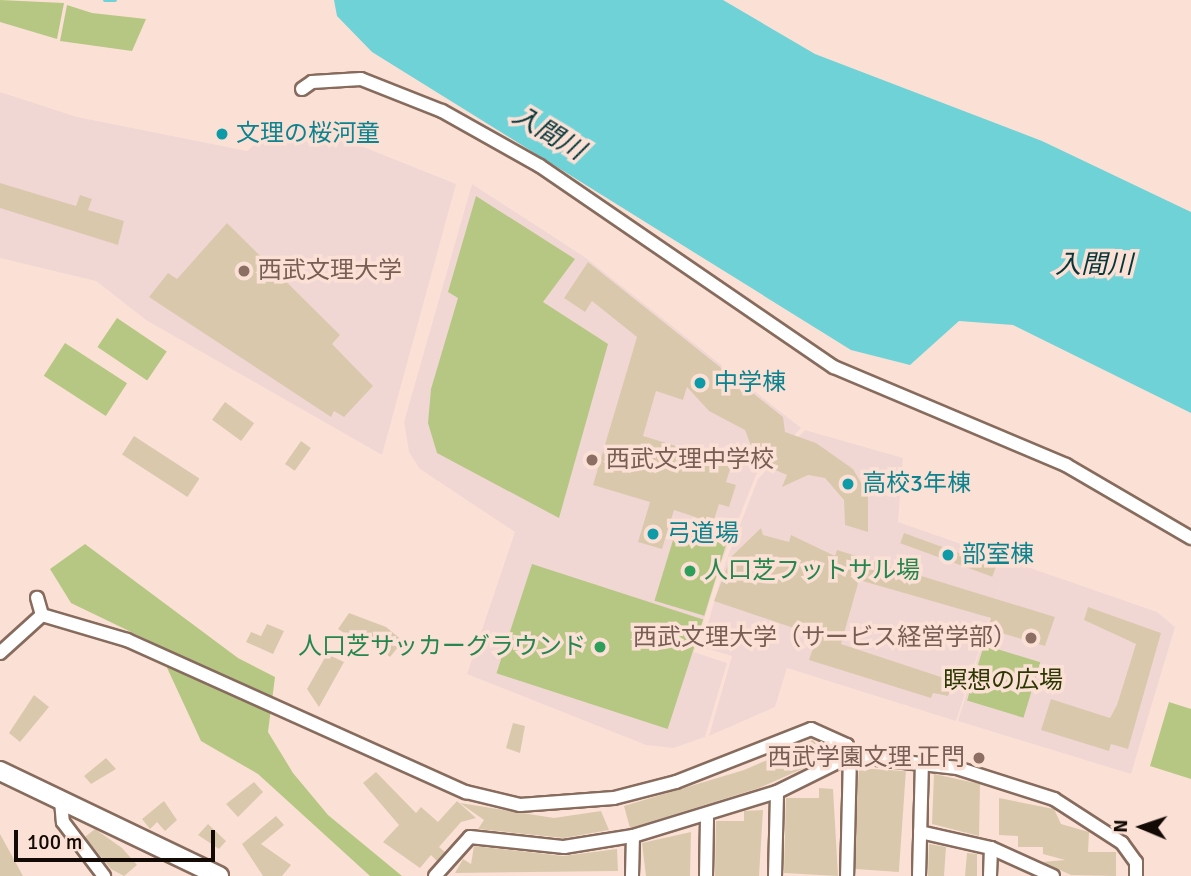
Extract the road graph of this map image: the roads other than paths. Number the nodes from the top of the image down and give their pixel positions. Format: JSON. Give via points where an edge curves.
{"nodes":[{"id":1,"x":302,"y":89,"type":"dead end"},
{"id":2,"x":1191,"y":538,"type":"edge"},
{"id":3,"x":37,"y":598,"type":"dead end"},
{"id":4,"x":42,"y":615,"type":"junction"},
{"id":5,"x":0,"y":653,"type":"edge"},
{"id":6,"x":850,"y":756,"type":"junction"},
{"id":7,"x":922,"y":763,"type":"junction"},
{"id":8,"x":0,"y":771,"type":"edge"},
{"id":9,"x":777,"y":792,"type":"junction"},
{"id":10,"x":61,"y":801,"type":"junction"},
{"id":11,"x":707,"y":817,"type":"junction"},
{"id":12,"x":920,"y":832,"type":"junction"},
{"id":13,"x":633,"y":836,"type":"junction"},
{"id":14,"x":991,"y":848,"type":"junction"},
{"id":15,"x":104,"y":876,"type":"edge"},
{"id":16,"x":219,"y":876,"type":"edge"},
{"id":17,"x":435,"y":876,"type":"edge"},
{"id":18,"x":632,"y":876,"type":"edge"},
{"id":19,"x":706,"y":876,"type":"edge"},
{"id":20,"x":775,"y":876,"type":"edge"},
{"id":21,"x":847,"y":876,"type":"edge"},
{"id":22,"x":919,"y":876,"type":"edge"},
{"id":23,"x":990,"y":876,"type":"edge"},
{"id":24,"x":1053,"y":876,"type":"edge"},
{"id":25,"x":1136,"y":876,"type":"edge"}],
"edges":[{"from":1,"to":2,"type":"street","via":[[361,79],[442,111],[540,166],[834,367],[1066,465]]},
{"from":3,"to":4,"type":"street"},
{"from":4,"to":5,"type":"street"},
{"from":4,"to":6,"type":"street","via":[[127,640],[466,792],[520,805],[572,806],[639,792],[811,729],[847,745]]},
{"from":6,"to":7,"type":"street"},
{"from":6,"to":9,"type":"street"},
{"from":6,"to":21,"type":"street"},
{"from":7,"to":12,"type":"street"},
{"from":7,"to":25,"type":"street","via":[[999,779],[1063,804],[1122,843],[1136,862]]},
{"from":8,"to":10,"type":"main road"},
{"from":9,"to":11,"type":"street"},
{"from":9,"to":20,"type":"street"},
{"from":10,"to":15,"type":"street","via":[[64,822]]},
{"from":10,"to":16,"type":"main road"},
{"from":11,"to":13,"type":"street"},
{"from":11,"to":19,"type":"street"},
{"from":12,"to":14,"type":"street"},
{"from":12,"to":22,"type":"street"},
{"from":13,"to":17,"type":"street","via":[[564,848],[470,836]]},
{"from":13,"to":18,"type":"street"},
{"from":14,"to":23,"type":"street"},
{"from":14,"to":24,"type":"street"}]}
